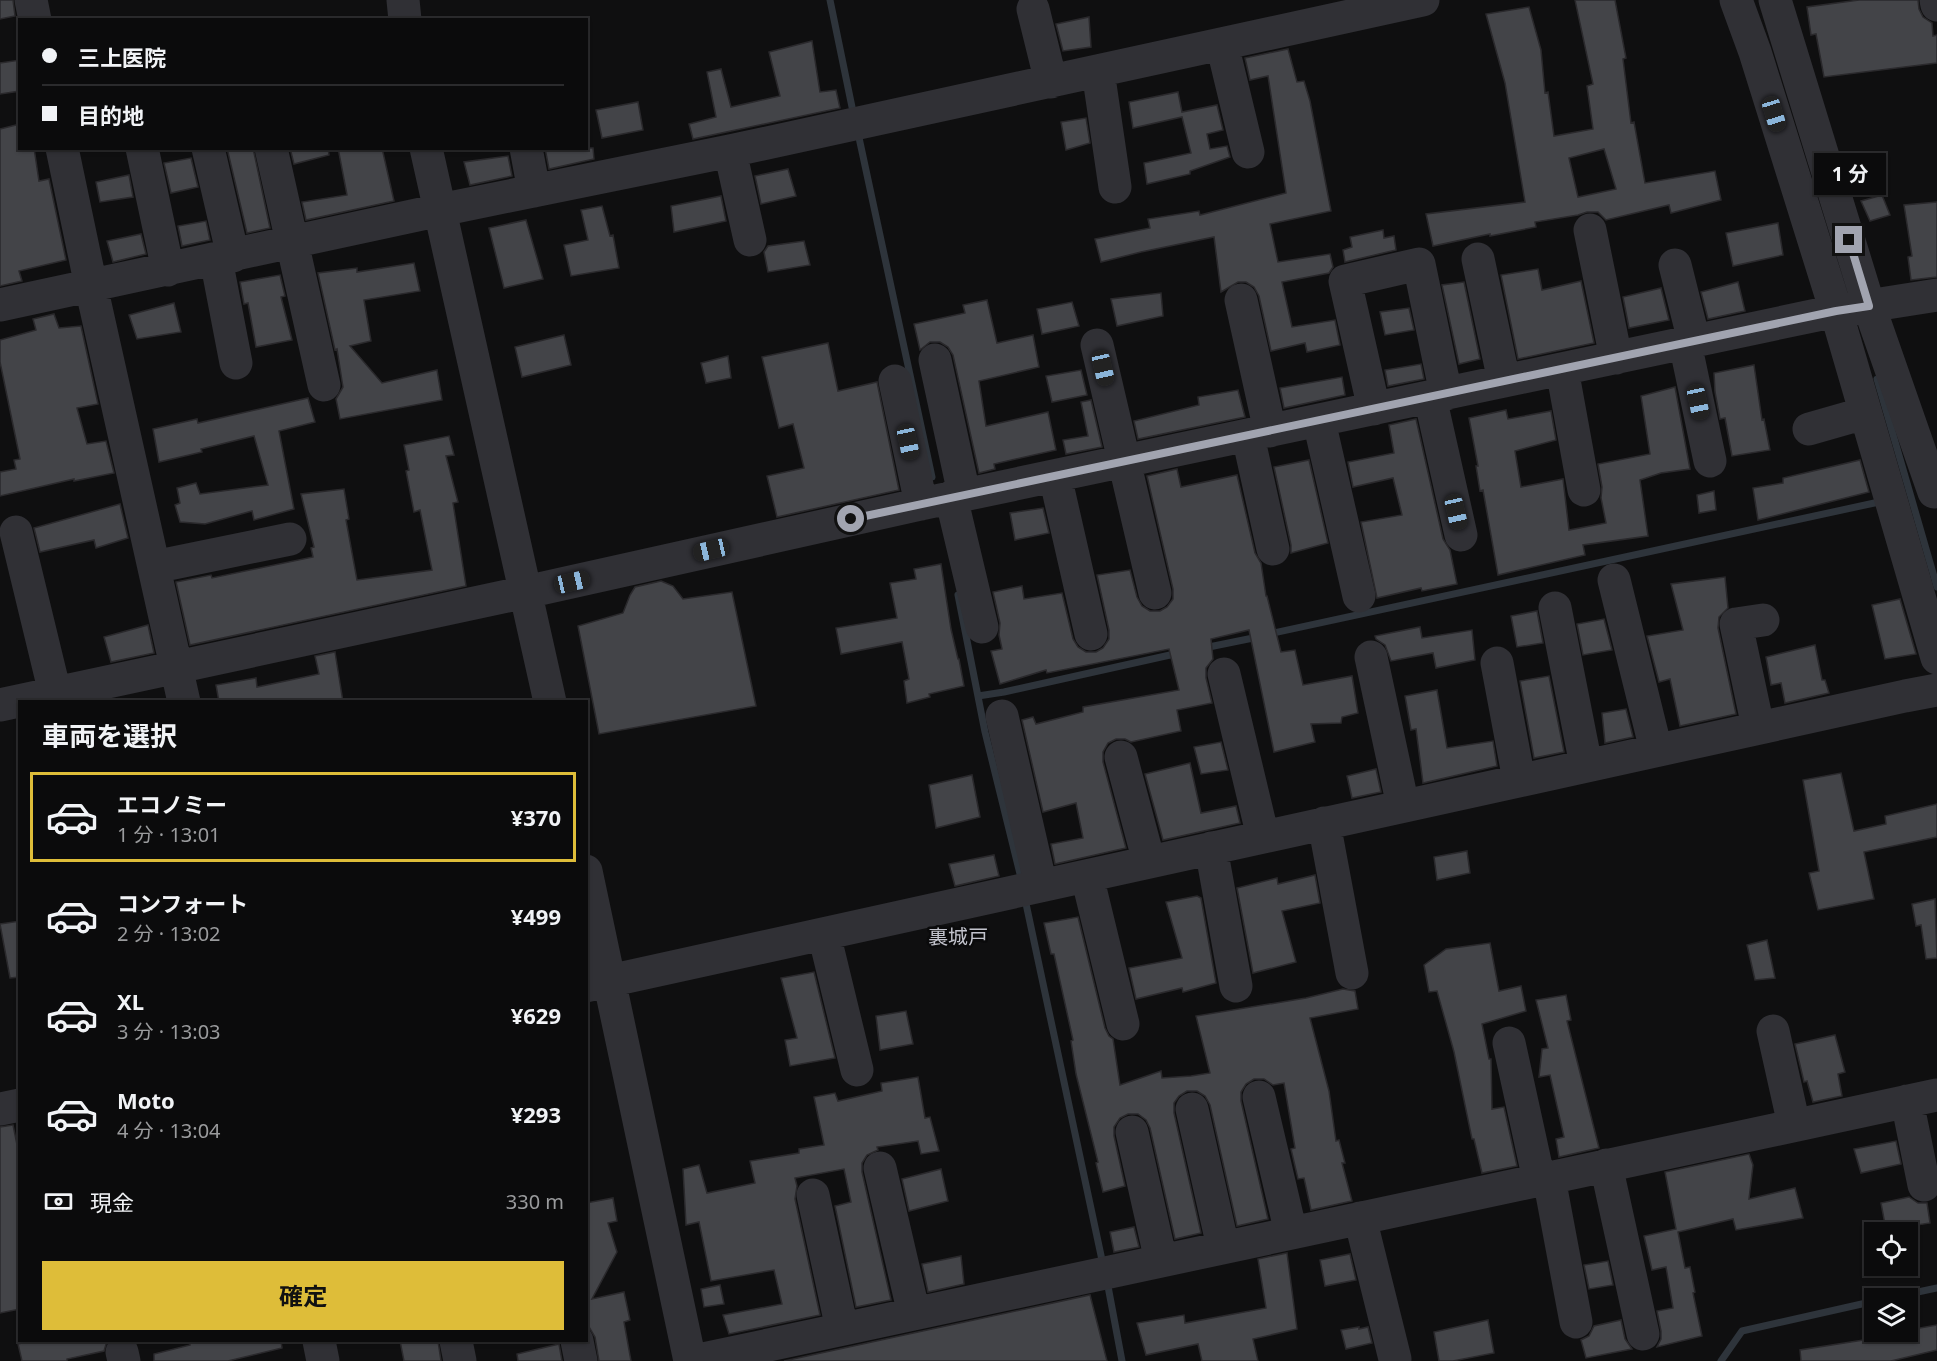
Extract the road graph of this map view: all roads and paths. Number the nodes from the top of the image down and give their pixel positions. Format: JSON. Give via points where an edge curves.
{"nodes":[{"id":1,"x":31,"y":0,"type":"edge"},
{"id":2,"x":403,"y":0,"type":"edge"},
{"id":3,"x":1423,"y":0,"type":"edge"},
{"id":4,"x":1736,"y":0,"type":"edge"},
{"id":5,"x":1775,"y":0,"type":"edge"},
{"id":6,"x":1936,"y":0,"type":"edge"},
{"id":7,"x":1937,"y":4,"type":"edge"},
{"id":8,"x":1359,"y":7,"type":"edge"},
{"id":9,"x":1033,"y":9,"type":"dead end"},
{"id":10,"x":35,"y":18,"type":"edge"},
{"id":11,"x":405,"y":18,"type":"edge"},
{"id":12,"x":1222,"y":44,"type":"junction"},
{"id":13,"x":1098,"y":71,"type":"junction"},
{"id":14,"x":1050,"y":82,"type":"junction"},
{"id":15,"x":62,"y":150,"type":"edge"},
{"id":16,"x":142,"y":150,"type":"edge"},
{"id":17,"x":208,"y":150,"type":"edge"},
{"id":18,"x":271,"y":150,"type":"edge"},
{"id":19,"x":426,"y":150,"type":"edge"},
{"id":20,"x":526,"y":150,"type":"edge"},
{"id":21,"x":730,"y":151,"type":"junction"},
{"id":22,"x":1248,"y":152,"type":"dead end"},
{"id":23,"x":1115,"y":187,"type":"dead end"},
{"id":24,"x":534,"y":191,"type":"junction"},
{"id":25,"x":440,"y":210,"type":"junction"},
{"id":26,"x":1590,"y":230,"type":"dead end"},
{"id":27,"x":750,"y":240,"type":"dead end"},
{"id":28,"x":293,"y":243,"type":"junction"},
{"id":29,"x":224,"y":257,"type":"junction"},
{"id":30,"x":1478,"y":260,"type":"dead end"},
{"id":31,"x":1675,"y":265,"type":"dead end"},
{"id":32,"x":168,"y":270,"type":"junction"},
{"id":33,"x":91,"y":286,"type":"junction"},
{"id":34,"x":1937,"y":295,"type":"edge"},
{"id":35,"x":1240,"y":300,"type":"dead end"},
{"id":36,"x":0,"y":305,"type":"edge"},
{"id":37,"x":1869,"y":306,"type":"junction"},
{"id":38,"x":1836,"y":311,"type":"junction"},
{"id":39,"x":1689,"y":342,"type":"junction"},
{"id":40,"x":1098,"y":345,"type":"dead end"},
{"id":41,"x":1616,"y":358,"type":"junction"},
{"id":42,"x":935,"y":360,"type":"dead end"},
{"id":43,"x":236,"y":363,"type":"dead end"},
{"id":44,"x":1562,"y":369,"type":"junction"},
{"id":45,"x":895,"y":381,"type":"dead end"},
{"id":46,"x":1504,"y":381,"type":"junction"},
{"id":47,"x":324,"y":385,"type":"dead end"},
{"id":48,"x":1438,"y":395,"type":"junction"},
{"id":49,"x":1374,"y":409,"type":"junction"},
{"id":50,"x":1865,"y":413,"type":"junction"},
{"id":51,"x":1319,"y":421,"type":"junction"},
{"id":52,"x":1809,"y":429,"type":"dead end"},
{"id":53,"x":1259,"y":434,"type":"junction"},
{"id":54,"x":1710,"y":461,"type":"dead end"},
{"id":55,"x":1124,"y":462,"type":"junction"},
{"id":56,"x":1054,"y":476,"type":"junction"},
{"id":57,"x":1584,"y":490,"type":"dead end"},
{"id":58,"x":1936,"y":496,"type":"edge"},
{"id":59,"x":945,"y":498,"type":"junction"},
{"id":60,"x":16,"y":532,"type":"dead end"},
{"id":61,"x":1461,"y":535,"type":"dead end"},
{"id":62,"x":290,"y":539,"type":"dead end"},
{"id":63,"x":1274,"y":549,"type":"dead end"},
{"id":64,"x":154,"y":567,"type":"junction"},
{"id":65,"x":1614,"y":580,"type":"dead end"},
{"id":66,"x":526,"y":592,"type":"junction"},
{"id":67,"x":1155,"y":593,"type":"dead end"},
{"id":68,"x":1359,"y":596,"type":"dead end"},
{"id":69,"x":1555,"y":608,"type":"dead end"},
{"id":70,"x":1762,"y":620,"type":"dead end"},
{"id":71,"x":982,"y":627,"type":"dead end"},
{"id":72,"x":1091,"y":634,"type":"dead end"},
{"id":73,"x":1371,"y":657,"type":"dead end"},
{"id":74,"x":1937,"y":658,"type":"edge"},
{"id":75,"x":1497,"y":663,"type":"dead end"},
{"id":76,"x":176,"y":667,"type":"junction"},
{"id":77,"x":1224,"y":674,"type":"dead end"},
{"id":78,"x":1937,"y":690,"type":"edge"},
{"id":79,"x":55,"y":693,"type":"junction"},
{"id":80,"x":23,"y":700,"type":"edge"},
{"id":81,"x":184,"y":700,"type":"edge"},
{"id":82,"x":550,"y":700,"type":"edge"},
{"id":83,"x":18,"y":701,"type":"edge"},
{"id":84,"x":0,"y":705,"type":"edge"},
{"id":85,"x":1002,"y":716,"type":"dead end"},
{"id":86,"x":1758,"y":728,"type":"junction"},
{"id":87,"x":1656,"y":750,"type":"junction"},
{"id":88,"x":1121,"y":757,"type":"dead end"},
{"id":89,"x":1586,"y":765,"type":"junction"},
{"id":90,"x":1519,"y":780,"type":"junction"},
{"id":91,"x":1403,"y":806,"type":"junction"},
{"id":92,"x":1324,"y":823,"type":"junction"},
{"id":93,"x":1263,"y":837,"type":"junction"},
{"id":94,"x":1210,"y":848,"type":"junction"},
{"id":95,"x":1149,"y":862,"type":"junction"},
{"id":96,"x":1087,"y":876,"type":"junction"},
{"id":97,"x":1041,"y":886,"type":"junction"},
{"id":98,"x":588,"y":890,"type":"edge"},
{"id":99,"x":824,"y":934,"type":"junction"},
{"id":100,"x":1352,"y":973,"type":"dead end"},
{"id":101,"x":598,"y":983,"type":"edge"},
{"id":102,"x":1236,"y":986,"type":"dead end"},
{"id":103,"x":1123,"y":1024,"type":"dead end"},
{"id":104,"x":1773,"y":1031,"type":"dead end"},
{"id":105,"x":1509,"y":1043,"type":"dead end"},
{"id":106,"x":857,"y":1070,"type":"dead end"},
{"id":107,"x":1259,"y":1097,"type":"dead end"},
{"id":108,"x":1922,"y":1098,"type":"edge"},
{"id":109,"x":1192,"y":1109,"type":"dead end"},
{"id":110,"x":1794,"y":1125,"type":"junction"},
{"id":111,"x":1132,"y":1132,"type":"dead end"},
{"id":112,"x":1606,"y":1165,"type":"junction"},
{"id":113,"x":880,"y":1168,"type":"dead end"},
{"id":114,"x":1544,"y":1179,"type":"junction"},
{"id":115,"x":1924,"y":1185,"type":"dead end"},
{"id":116,"x":813,"y":1195,"type":"dead end"},
{"id":117,"x":1360,"y":1218,"type":"junction"},
{"id":118,"x":1291,"y":1233,"type":"junction"},
{"id":119,"x":1223,"y":1247,"type":"junction"},
{"id":120,"x":1161,"y":1261,"type":"junction"},
{"id":121,"x":914,"y":1314,"type":"junction"},
{"id":122,"x":1576,"y":1322,"type":"dead end"},
{"id":123,"x":843,"y":1329,"type":"junction"},
{"id":124,"x":1643,"y":1334,"type":"dead end"},
{"id":125,"x":319,"y":1342,"type":"edge"},
{"id":126,"x":456,"y":1342,"type":"edge"},
{"id":127,"x":577,"y":1342,"type":"edge"},
{"id":128,"x":1395,"y":1359,"type":"dead end"},
{"id":129,"x":323,"y":1361,"type":"edge"},
{"id":130,"x":460,"y":1361,"type":"edge"},
{"id":131,"x":581,"y":1361,"type":"edge"},
{"id":132,"x":692,"y":1361,"type":"edge"}],
"edges":[{"from":1,"to":10,"type":"street"},
{"from":2,"to":11,"type":"street"},
{"from":3,"to":8,"type":"street"},
{"from":4,"to":38,"type":"street"},
{"from":5,"to":37,"type":"street"},
{"from":6,"to":7,"type":"street"},
{"from":8,"to":12,"type":"street"},
{"from":9,"to":14,"type":"street"},
{"from":12,"to":13,"type":"street"},
{"from":12,"to":22,"type":"street"},
{"from":13,"to":14,"type":"street"},
{"from":13,"to":23,"type":"street"},
{"from":14,"to":21,"type":"street"},
{"from":15,"to":33,"type":"street"},
{"from":16,"to":32,"type":"street"},
{"from":17,"to":29,"type":"street"},
{"from":18,"to":28,"type":"street"},
{"from":19,"to":25,"type":"street"},
{"from":20,"to":24,"type":"street"},
{"from":21,"to":24,"type":"street"},
{"from":21,"to":27,"type":"street"},
{"from":24,"to":25,"type":"street"},
{"from":25,"to":28,"type":"street"},
{"from":25,"to":66,"type":"street"},
{"from":26,"to":41,"type":"street"},
{"from":28,"to":29,"type":"street"},
{"from":28,"to":47,"type":"street"},
{"from":29,"to":32,"type":"street"},
{"from":29,"to":43,"type":"street"},
{"from":30,"to":46,"type":"street"},
{"from":31,"to":39,"type":"street"},
{"from":32,"to":33,"type":"street"},
{"from":33,"to":36,"type":"street"},
{"from":33,"to":64,"type":"street"},
{"from":34,"to":37,"type":"street"},
{"from":35,"to":53,"type":"street"},
{"from":37,"to":38,"type":"street"},
{"from":37,"to":58,"type":"street"},
{"from":38,"to":39,"type":"street"},
{"from":38,"to":50,"type":"street"},
{"from":39,"to":41,"type":"street"},
{"from":39,"to":54,"type":"street"},
{"from":40,"to":55,"type":"street"},
{"from":41,"to":44,"type":"street"},
{"from":42,"to":59,"type":"street"},
{"from":44,"to":46,"type":"street"},
{"from":44,"to":57,"type":"street"},
{"from":45,"to":59,"type":"street"},
{"from":46,"to":48,"type":"street"},
{"from":48,"to":49,"type":"street"},
{"from":48,"to":49,"type":"street","via":[[1419,264],[1345,281]]},
{"from":48,"to":61,"type":"street"},
{"from":49,"to":51,"type":"street"},
{"from":50,"to":52,"type":"street"},
{"from":50,"to":74,"type":"street"},
{"from":51,"to":53,"type":"street"},
{"from":51,"to":68,"type":"street"},
{"from":53,"to":55,"type":"street"},
{"from":53,"to":63,"type":"street"},
{"from":55,"to":56,"type":"street"},
{"from":55,"to":67,"type":"street"},
{"from":56,"to":59,"type":"street"},
{"from":56,"to":72,"type":"street"},
{"from":59,"to":66,"type":"street"},
{"from":59,"to":71,"type":"street"},
{"from":60,"to":79,"type":"street"},
{"from":62,"to":64,"type":"street"},
{"from":64,"to":76,"type":"street"},
{"from":65,"to":87,"type":"street"},
{"from":66,"to":76,"type":"street"},
{"from":66,"to":82,"type":"street"},
{"from":69,"to":89,"type":"street"},
{"from":70,"to":86,"type":"street","via":[[1736,624]]},
{"from":73,"to":91,"type":"street"},
{"from":75,"to":90,"type":"street"},
{"from":76,"to":79,"type":"street"},
{"from":76,"to":81,"type":"street"},
{"from":77,"to":93,"type":"street"},
{"from":78,"to":86,"type":"street"},
{"from":79,"to":80,"type":"street"},
{"from":83,"to":84,"type":"street"},
{"from":85,"to":97,"type":"street"},
{"from":86,"to":87,"type":"street"},
{"from":87,"to":89,"type":"street"},
{"from":88,"to":95,"type":"street"},
{"from":89,"to":90,"type":"street"},
{"from":90,"to":91,"type":"street"},
{"from":91,"to":92,"type":"street"},
{"from":92,"to":93,"type":"street"},
{"from":92,"to":100,"type":"street"},
{"from":93,"to":94,"type":"street"},
{"from":94,"to":95,"type":"street"},
{"from":94,"to":102,"type":"street"},
{"from":95,"to":96,"type":"street"},
{"from":96,"to":97,"type":"street"},
{"from":96,"to":103,"type":"street"},
{"from":97,"to":99,"type":"street"},
{"from":98,"to":101,"type":"street"},
{"from":99,"to":101,"type":"street"},
{"from":99,"to":106,"type":"street"},
{"from":101,"to":132,"type":"street"},
{"from":104,"to":110,"type":"street"},
{"from":105,"to":114,"type":"street"},
{"from":107,"to":118,"type":"street"},
{"from":108,"to":110,"type":"street"},
{"from":108,"to":115,"type":"street"},
{"from":109,"to":119,"type":"street"},
{"from":110,"to":112,"type":"street"},
{"from":111,"to":120,"type":"street"},
{"from":112,"to":114,"type":"street"},
{"from":112,"to":124,"type":"street"},
{"from":113,"to":121,"type":"street"},
{"from":114,"to":117,"type":"street"},
{"from":114,"to":122,"type":"street"},
{"from":116,"to":123,"type":"street"},
{"from":117,"to":118,"type":"street"},
{"from":117,"to":128,"type":"street"},
{"from":118,"to":119,"type":"street"},
{"from":119,"to":120,"type":"street"},
{"from":120,"to":121,"type":"street"},
{"from":121,"to":123,"type":"street"},
{"from":123,"to":132,"type":"street"},
{"from":125,"to":129,"type":"street"},
{"from":126,"to":130,"type":"street"},
{"from":127,"to":131,"type":"street"}]}
